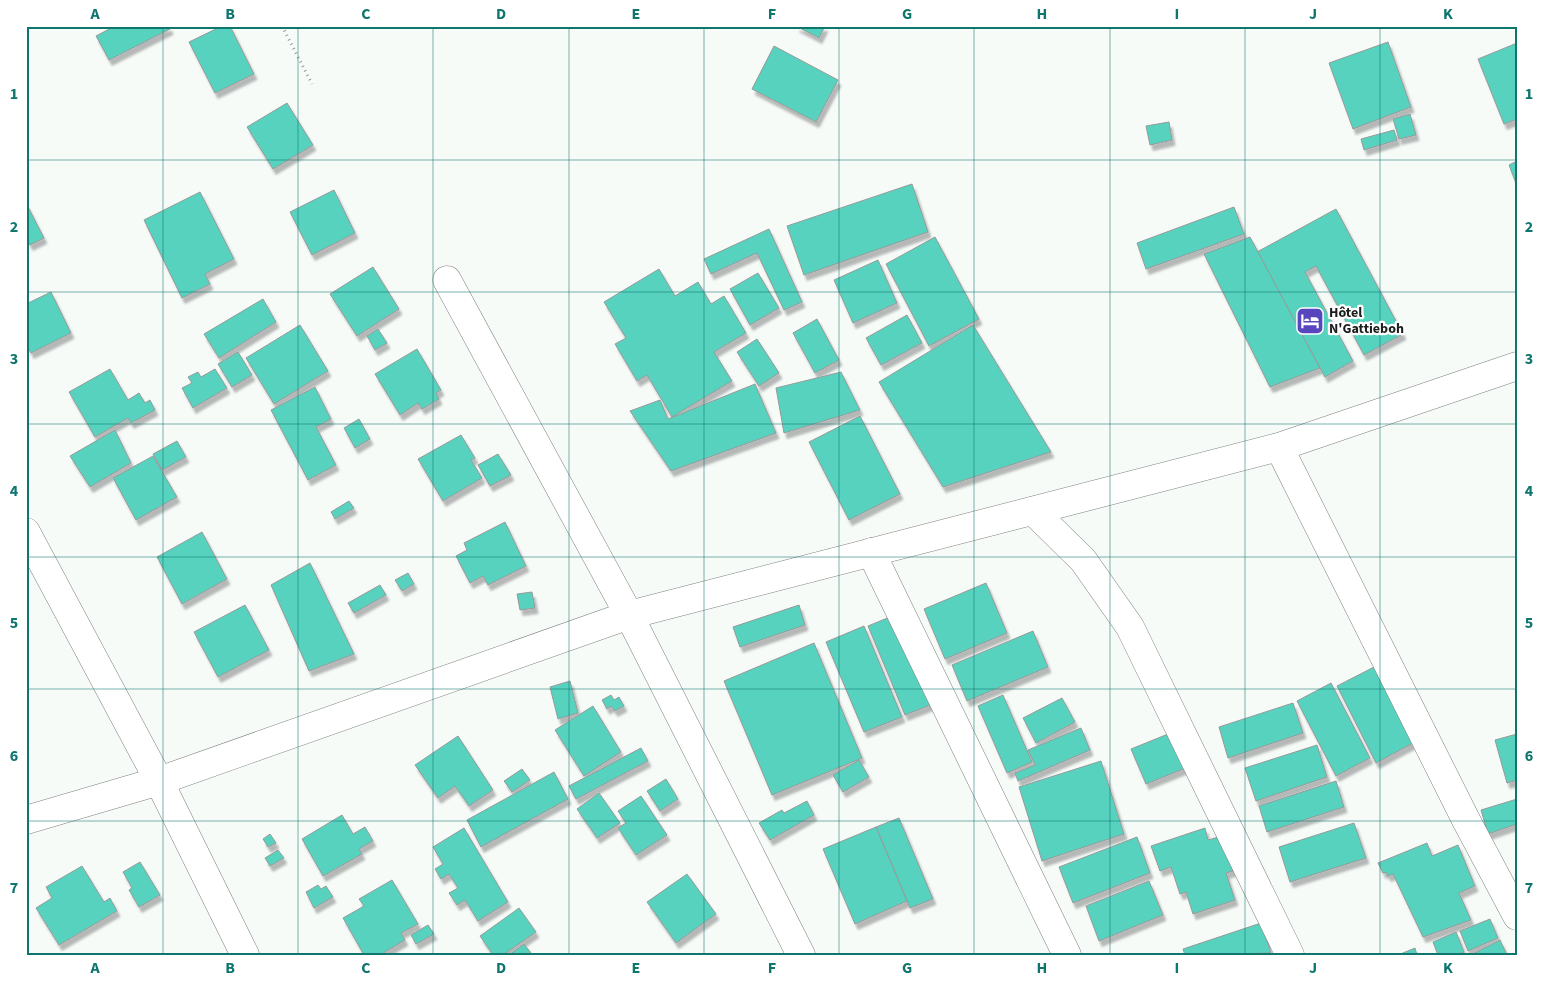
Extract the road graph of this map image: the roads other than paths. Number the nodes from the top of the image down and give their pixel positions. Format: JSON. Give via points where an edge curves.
{"nodes":[{"id":1,"x":447,"y":280,"type":"dead end"},
{"id":2,"x":1517,"y":366,"type":"edge"},
{"id":3,"x":1279,"y":447,"type":"junction"},
{"id":4,"x":1033,"y":511,"type":"junction"},
{"id":5,"x":26,"y":532,"type":"edge"},
{"id":6,"x":871,"y":552,"type":"junction"},
{"id":7,"x":629,"y":615,"type":"junction"},
{"id":8,"x":159,"y":781,"type":"junction"},
{"id":9,"x":26,"y":820,"type":"edge"},
{"id":10,"x":1517,"y":916,"type":"edge"},
{"id":11,"x":245,"y":955,"type":"edge"},
{"id":12,"x":801,"y":955,"type":"edge"},
{"id":13,"x":1067,"y":955,"type":"edge"},
{"id":14,"x":1290,"y":955,"type":"edge"}],
"edges":[{"from":1,"to":7,"type":"street"},
{"from":2,"to":3,"type":"street"},
{"from":3,"to":4,"type":"street"},
{"from":3,"to":10,"type":"street"},
{"from":4,"to":6,"type":"street"},
{"from":4,"to":14,"type":"street","via":[[1083,560],[1130,627]]},
{"from":5,"to":8,"type":"street"},
{"from":6,"to":7,"type":"street"},
{"from":6,"to":13,"type":"street"},
{"from":7,"to":8,"type":"street"},
{"from":7,"to":12,"type":"street"},
{"from":8,"to":9,"type":"street"},
{"from":8,"to":11,"type":"street"}]}
